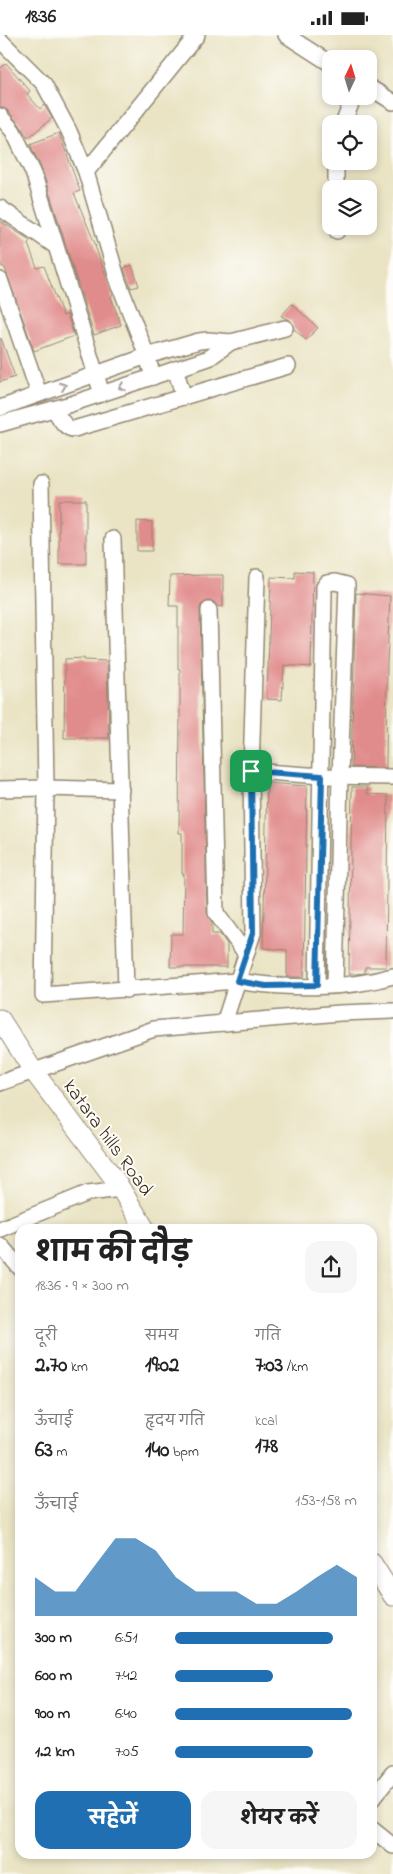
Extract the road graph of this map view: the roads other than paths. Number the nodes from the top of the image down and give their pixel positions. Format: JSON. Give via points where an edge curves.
{"nodes":[{"id":1,"x":198,"y":35,"type":"edge"},
{"id":2,"x":286,"y":35,"type":"edge"},
{"id":3,"x":0,"y":40,"type":"edge"},
{"id":4,"x":322,"y":58,"type":"edge"},
{"id":5,"x":378,"y":93,"type":"edge"},
{"id":6,"x":393,"y":102,"type":"edge"},
{"id":7,"x":0,"y":116,"type":"edge"},
{"id":8,"x":86,"y":172,"type":"junction"},
{"id":9,"x":0,"y":208,"type":"edge"},
{"id":10,"x":54,"y":245,"type":"junction"},
{"id":11,"x":0,"y":280,"type":"edge"},
{"id":12,"x":0,"y":314,"type":"edge"},
{"id":13,"x":285,"y":328,"type":"dead end"},
{"id":14,"x":232,"y":342,"type":"junction"},
{"id":15,"x":147,"y":357,"type":"junction"},
{"id":16,"x":288,"y":366,"type":"dead end"},
{"id":17,"x":175,"y":369,"type":"junction"},
{"id":18,"x":94,"y":375,"type":"junction"},
{"id":19,"x":153,"y":377,"type":"junction"},
{"id":20,"x":102,"y":394,"type":"junction"},
{"id":21,"x":35,"y":396,"type":"junction"},
{"id":22,"x":184,"y":397,"type":"junction"},
{"id":23,"x":0,"y":408,"type":"edge"},
{"id":24,"x":54,"y":409,"type":"junction"},
{"id":25,"x":35,"y":414,"type":"junction"},
{"id":26,"x":0,"y":424,"type":"edge"},
{"id":27,"x":41,"y":484,"type":"dead end"},
{"id":28,"x":113,"y":539,"type":"dead end"},
{"id":29,"x":257,"y":577,"type":"dead end"},
{"id":30,"x":209,"y":610,"type":"dead end"},
{"id":31,"x":251,"y":771,"type":"junction"},
{"id":32,"x":322,"y":776,"type":"junction"},
{"id":33,"x":340,"y":776,"type":"junction"},
{"id":34,"x":393,"y":777,"type":"edge"},
{"id":35,"x":46,"y":788,"type":"junction"},
{"id":36,"x":0,"y":789,"type":"edge"},
{"id":37,"x":121,"y":790,"type":"junction"},
{"id":38,"x":246,"y":954,"type":"junction"},
{"id":39,"x":393,"y":976,"type":"edge"},
{"id":40,"x":237,"y":981,"type":"junction"},
{"id":41,"x":317,"y":985,"type":"junction"},
{"id":42,"x":335,"y":985,"type":"junction"},
{"id":43,"x":126,"y":990,"type":"junction"},
{"id":44,"x":393,"y":1011,"type":"edge"},
{"id":45,"x":0,"y":1019,"type":"edge"},
{"id":46,"x":224,"y":1023,"type":"junction"},
{"id":47,"x":34,"y":1072,"type":"junction"},
{"id":48,"x":0,"y":1083,"type":"edge"},
{"id":49,"x":121,"y":1189,"type":"junction"},
{"id":50,"x":142,"y":1224,"type":"edge"},
{"id":51,"x":0,"y":1229,"type":"edge"},
{"id":52,"x":0,"y":1245,"type":"edge"},
{"id":53,"x":15,"y":1262,"type":"edge"},
{"id":54,"x":377,"y":1571,"type":"edge"},
{"id":55,"x":393,"y":1596,"type":"edge"},
{"id":56,"x":393,"y":1773,"type":"edge"},
{"id":57,"x":377,"y":1793,"type":"edge"},
{"id":58,"x":377,"y":1833,"type":"edge"},
{"id":59,"x":393,"y":1846,"type":"edge"}],
"edges":[{"from":1,"to":8,"type":"street"},
{"from":2,"to":4,"type":"street"},
{"from":3,"to":8,"type":"street","via":[[44,84]]},
{"from":5,"to":6,"type":"street"},
{"from":7,"to":10,"type":"street","via":[[13,131],[33,172]]},
{"from":8,"to":15,"type":"street","via":[[118,281]]},
{"from":9,"to":10,"type":"street"},
{"from":10,"to":18,"type":"street"},
{"from":11,"to":21,"type":"street"},
{"from":12,"to":21,"type":"street"},
{"from":13,"to":14,"type":"street"},
{"from":14,"to":15,"type":"street","via":[[199,341]]},
{"from":14,"to":17,"type":"street","via":[[209,358]]},
{"from":15,"to":18,"type":"street"},
{"from":15,"to":19,"type":"street"},
{"from":16,"to":22,"type":"street"},
{"from":17,"to":19,"type":"street"},
{"from":17,"to":22,"type":"street"},
{"from":18,"to":20,"type":"street"},
{"from":21,"to":18,"type":"street","one_way":true},
{"from":19,"to":20,"type":"street","one_way":true},
{"from":20,"to":24,"type":"street"},
{"from":21,"to":23,"type":"street"},
{"from":21,"to":25,"type":"street"},
{"from":22,"to":24,"type":"street","via":[[74,429],[69,429]]},
{"from":24,"to":25,"type":"street"},
{"from":25,"to":26,"type":"street"},
{"from":27,"to":35,"type":"street"},
{"from":28,"to":37,"type":"street"},
{"from":29,"to":31,"type":"street"},
{"from":30,"to":38,"type":"street","via":[[216,913]]},
{"from":31,"to":32,"type":"street"},
{"from":31,"to":38,"type":"street","via":[[253,933]]},
{"from":32,"to":33,"type":"street"},
{"from":32,"to":33,"type":"street","via":[[324,587],[335,582],[347,585]]},
{"from":32,"to":41,"type":"street"},
{"from":33,"to":34,"type":"street"},
{"from":33,"to":42,"type":"street"},
{"from":35,"to":36,"type":"street"},
{"from":35,"to":37,"type":"street"},
{"from":35,"to":43,"type":"street","via":[[43,995]]},
{"from":37,"to":43,"type":"street"},
{"from":38,"to":40,"type":"street"},
{"from":39,"to":42,"type":"street"},
{"from":40,"to":41,"type":"street","via":[[266,986]]},
{"from":40,"to":43,"type":"street"},
{"from":40,"to":46,"type":"street"},
{"from":41,"to":42,"type":"street"},
{"from":44,"to":46,"type":"street","name":"katara hills Road"},
{"from":45,"to":47,"type":"main road","name":"katara hills Road"},
{"from":46,"to":47,"type":"street","name":"katara hills Road","via":[[154,1029]]},
{"from":47,"to":48,"type":"street","name":"katara hills Road"},
{"from":47,"to":49,"type":"main road","name":"katara hills Road"},
{"from":49,"to":50,"type":"main road","name":"katara hills Road"},
{"from":49,"to":51,"type":"street","via":[[88,1193]]},
{"from":52,"to":53,"type":"street"},
{"from":54,"to":55,"type":"main road"},
{"from":56,"to":57,"type":"street"},
{"from":58,"to":59,"type":"street"}]}
